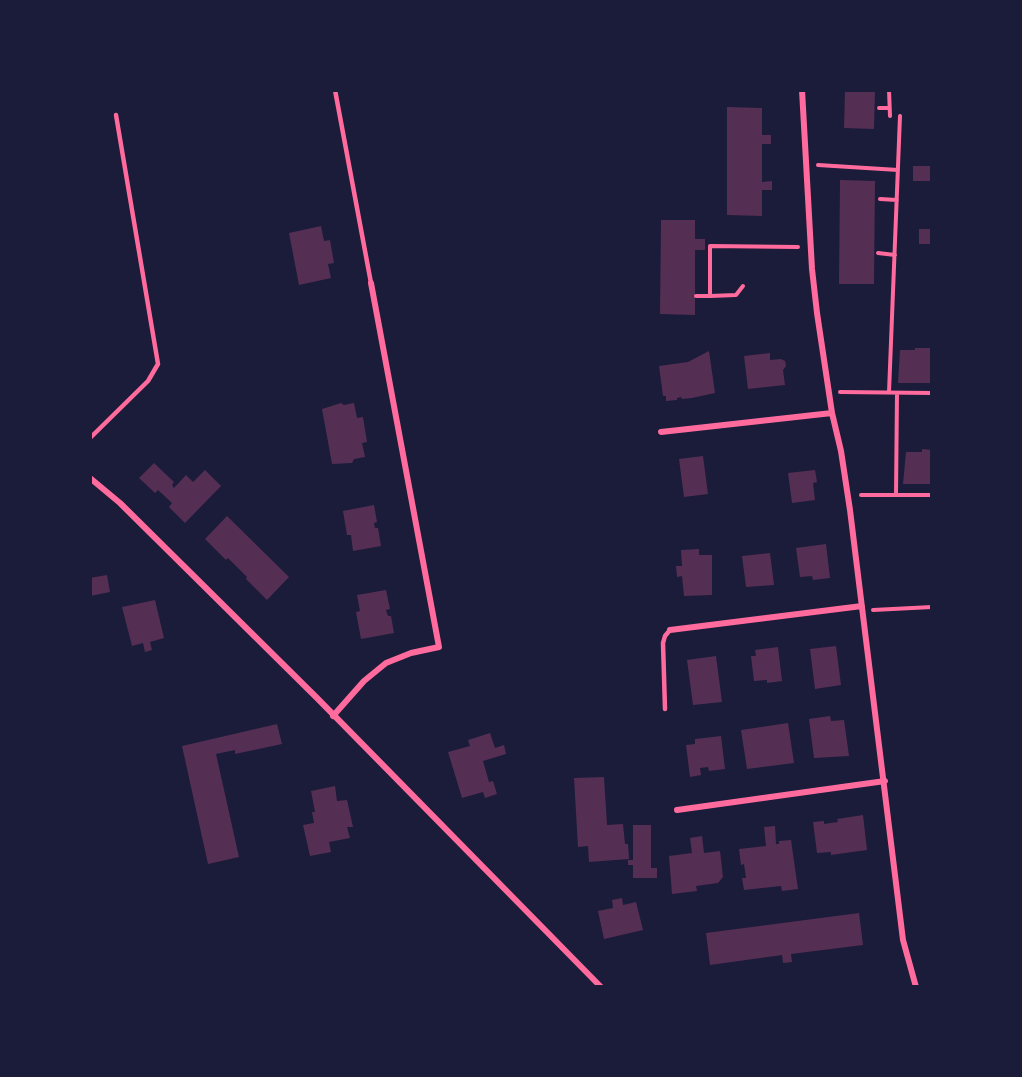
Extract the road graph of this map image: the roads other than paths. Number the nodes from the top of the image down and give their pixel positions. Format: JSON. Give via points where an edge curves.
{"nodes":[{"id":1,"x":335,"y":90,"type":"edge"},
{"id":2,"x":802,"y":90,"type":"edge"},
{"id":3,"x":116,"y":115,"type":"dead end"},
{"id":4,"x":371,"y":283,"type":"joint"},
{"id":5,"x":832,"y":413,"type":"junction"},
{"id":6,"x":662,"y":432,"type":"dead end"},
{"id":7,"x":90,"y":438,"type":"edge"},
{"id":8,"x":90,"y":478,"type":"edge"},
{"id":9,"x":862,"y":608,"type":"junction"},
{"id":10,"x":670,"y":630,"type":"joint"},
{"id":11,"x":665,"y":709,"type":"dead end"},
{"id":12,"x":333,"y":716,"type":"junction"},
{"id":13,"x":885,"y":781,"type":"junction"},
{"id":14,"x":677,"y":810,"type":"dead end"},
{"id":15,"x":601,"y":987,"type":"edge"},
{"id":16,"x":916,"y":987,"type":"edge"}],
"edges":[{"from":1,"to":4,"type":"lane"},
{"from":2,"to":5,"type":"street","via":[[817,313]]},
{"from":3,"to":7,"type":"lane","via":[[158,364],[148,381]]},
{"from":4,"to":12,"type":"street","via":[[439,647],[386,663]]},
{"from":5,"to":6,"type":"street"},
{"from":5,"to":9,"type":"street","via":[[848,494]]},
{"from":8,"to":12,"type":"street","via":[[120,503]]},
{"from":9,"to":10,"type":"street"},
{"from":9,"to":13,"type":"street"},
{"from":10,"to":11,"type":"lane","via":[[663,643]]},
{"from":12,"to":15,"type":"street"},
{"from":13,"to":14,"type":"street"},
{"from":13,"to":16,"type":"street","via":[[903,940]]}]}
